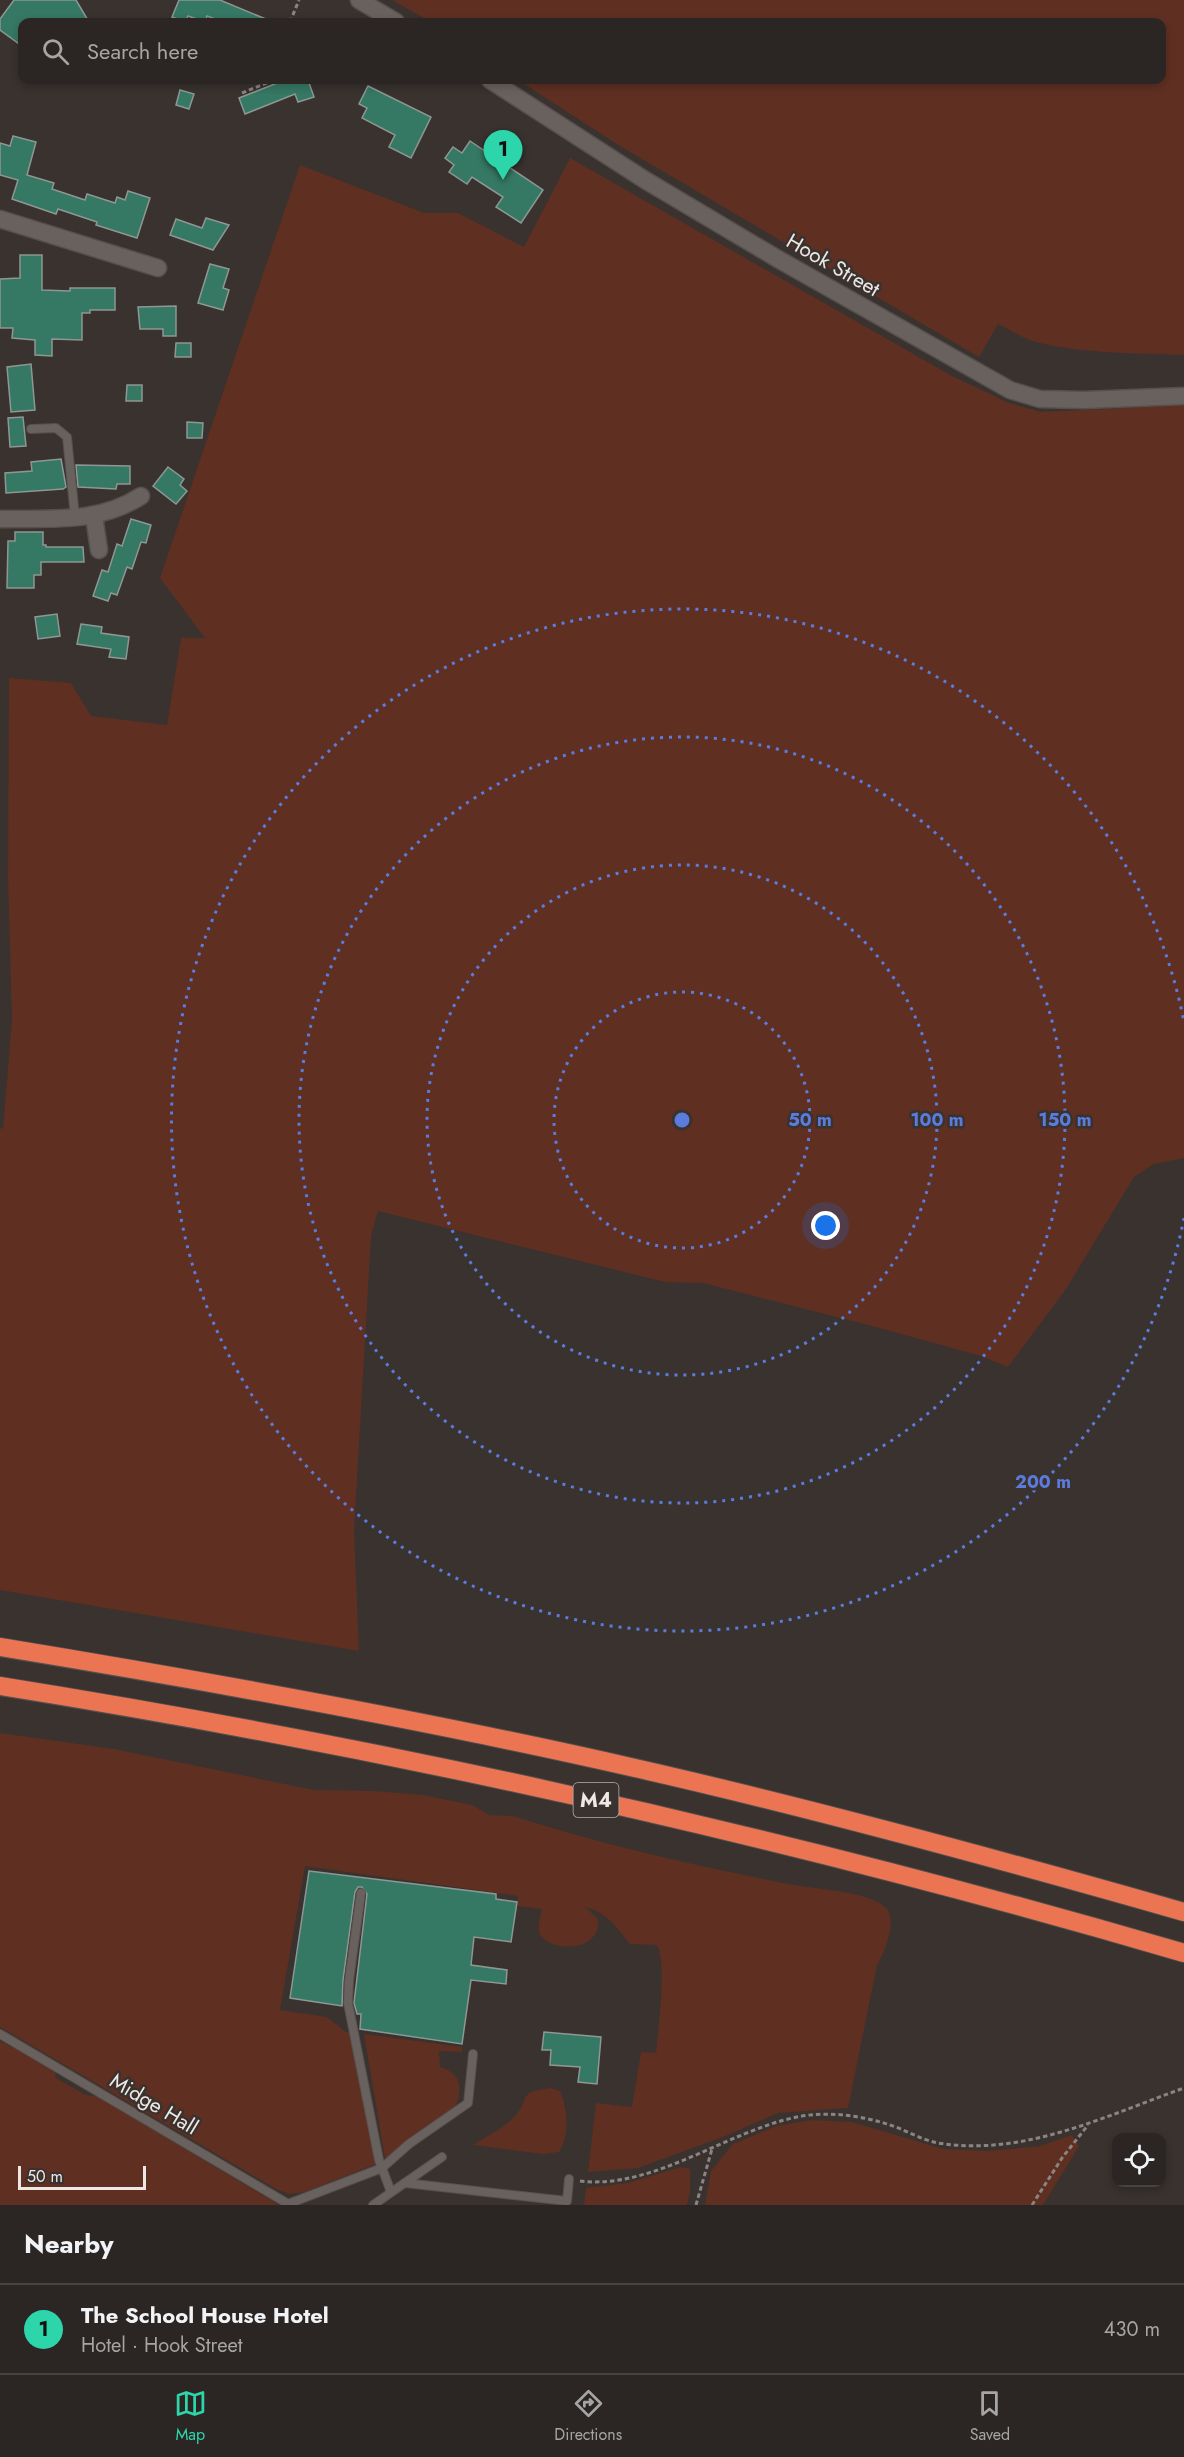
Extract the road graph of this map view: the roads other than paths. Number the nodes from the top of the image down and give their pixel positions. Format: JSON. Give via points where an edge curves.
{"nodes":[{"id":1,"x":359,"y":0,"type":"edge"},
{"id":2,"x":389,"y":18,"type":"edge"},
{"id":3,"x":496,"y":84,"type":"edge"},
{"id":4,"x":0,"y":219,"type":"edge"},
{"id":5,"x":158,"y":268,"type":"dead end"},
{"id":6,"x":1184,"y":396,"type":"edge"},
{"id":7,"x":31,"y":429,"type":"dead end"},
{"id":8,"x":141,"y":496,"type":"dead end"},
{"id":9,"x":94,"y":516,"type":"junction"},
{"id":10,"x":75,"y":517,"type":"junction"},
{"id":11,"x":0,"y":519,"type":"edge"},
{"id":12,"x":99,"y":550,"type":"dead end"},
{"id":13,"x":0,"y":1647,"type":"edge"},
{"id":14,"x":0,"y":1686,"type":"edge"},
{"id":15,"x":361,"y":1893,"type":"dead end"},
{"id":16,"x":1184,"y":1912,"type":"edge"},
{"id":17,"x":1184,"y":1953,"type":"edge"},
{"id":18,"x":0,"y":2034,"type":"edge"},
{"id":19,"x":473,"y":2054,"type":"dead end"},
{"id":20,"x":442,"y":2157,"type":"dead end"},
{"id":21,"x":382,"y":2168,"type":"junction"},
{"id":22,"x":569,"y":2179,"type":"road end"},
{"id":23,"x":405,"y":2183,"type":"junction"},
{"id":24,"x":391,"y":2192,"type":"junction"},
{"id":25,"x":289,"y":2205,"type":"edge"},
{"id":26,"x":373,"y":2205,"type":"edge"}],
"edges":[{"from":1,"to":2,"type":"street"},
{"from":3,"to":6,"type":"street","name":"Hook Street","via":[[778,260],[1010,390],[1040,399]]},
{"from":4,"to":5,"type":"street"},
{"from":7,"to":10,"type":"lane","via":[[56,428],[67,437]]},
{"from":8,"to":9,"type":"street"},
{"from":9,"to":10,"type":"street"},
{"from":9,"to":12,"type":"street"},
{"from":10,"to":11,"type":"street"},
{"from":13,"to":16,"type":"highway","number":"M4","via":[[278,1694],[636,1768]]},
{"from":14,"to":17,"type":"highway","number":"M4","via":[[278,1734],[607,1802],[829,1856]]},
{"from":15,"to":21,"type":"lane","via":[[348,2003]]},
{"from":18,"to":25,"type":"lane","name":"Midge Hall"},
{"from":19,"to":21,"type":"lane","via":[[468,2103]]},
{"from":20,"to":23,"type":"lane"},
{"from":21,"to":24,"type":"lane"},
{"from":21,"to":25,"type":"lane"},
{"from":22,"to":23,"type":"lane","via":[[567,2201]]},
{"from":23,"to":24,"type":"lane"},
{"from":24,"to":26,"type":"lane"}]}
